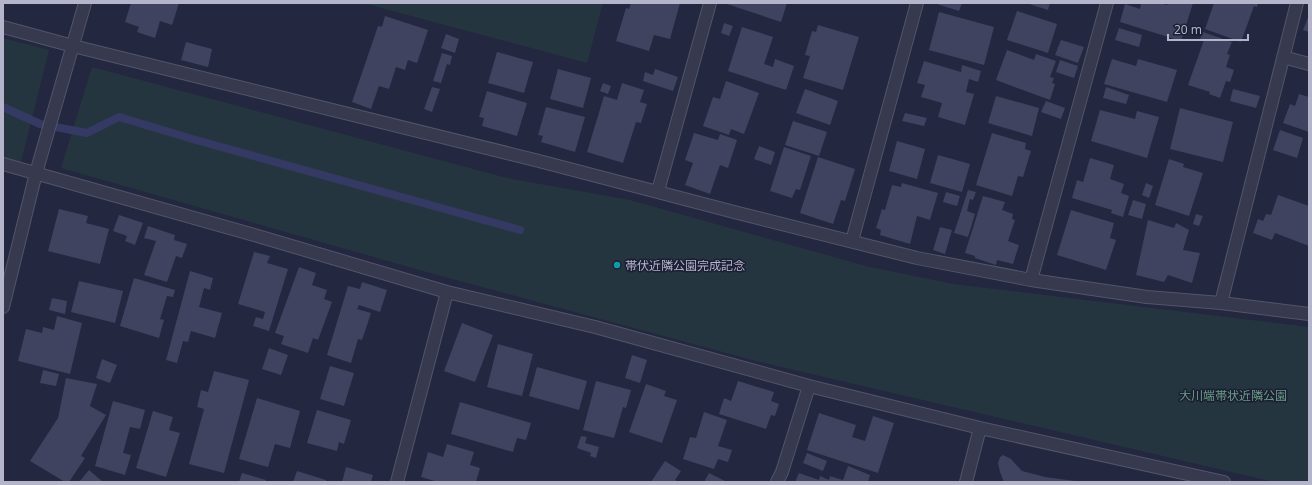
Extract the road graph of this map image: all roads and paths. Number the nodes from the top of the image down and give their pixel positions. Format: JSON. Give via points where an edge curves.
{"nodes":[{"id":1,"x":85,"y":3,"type":"edge"},
{"id":2,"x":710,"y":3,"type":"edge"},
{"id":3,"x":917,"y":3,"type":"edge"},
{"id":4,"x":1107,"y":3,"type":"edge"},
{"id":5,"x":1297,"y":3,"type":"edge"},
{"id":6,"x":3,"y":27,"type":"edge"},
{"id":7,"x":73,"y":46,"type":"junction"},
{"id":8,"x":1283,"y":57,"type":"junction"},
{"id":9,"x":1309,"y":64,"type":"edge"},
{"id":10,"x":3,"y":164,"type":"edge"},
{"id":11,"x":36,"y":173,"type":"junction"},
{"id":12,"x":658,"y":191,"type":"junction"},
{"id":13,"x":852,"y":241,"type":"junction"},
{"id":14,"x":1031,"y":280,"type":"junction"},
{"id":15,"x":447,"y":292,"type":"junction"},
{"id":16,"x":1221,"y":303,"type":"junction"},
{"id":17,"x":3,"y":307,"type":"edge"},
{"id":18,"x":1309,"y":314,"type":"edge"},
{"id":19,"x":809,"y":386,"type":"junction"},
{"id":20,"x":980,"y":428,"type":"junction"},
{"id":21,"x":397,"y":482,"type":"edge"},
{"id":22,"x":777,"y":482,"type":"edge"},
{"id":23,"x":966,"y":482,"type":"edge"},
{"id":24,"x":1224,"y":482,"type":"edge"}],
"edges":[{"from":1,"to":7,"type":"street"},
{"from":2,"to":12,"type":"street"},
{"from":3,"to":13,"type":"street"},
{"from":4,"to":14,"type":"street"},
{"from":5,"to":8,"type":"street"},
{"from":6,"to":7,"type":"street"},
{"from":7,"to":11,"type":"street"},
{"from":7,"to":12,"type":"street"},
{"from":8,"to":9,"type":"street"},
{"from":8,"to":16,"type":"street"},
{"from":10,"to":11,"type":"street"},
{"from":11,"to":15,"type":"street"},
{"from":11,"to":17,"type":"street"},
{"from":12,"to":13,"type":"street"},
{"from":13,"to":14,"type":"street","via":[[917,258]]},
{"from":14,"to":16,"type":"street","via":[[1147,297]]},
{"from":15,"to":19,"type":"street","via":[[595,327]]},
{"from":15,"to":21,"type":"street"},
{"from":16,"to":18,"type":"street"},
{"from":19,"to":20,"type":"street"},
{"from":19,"to":22,"type":"street"},
{"from":20,"to":23,"type":"street"},
{"from":20,"to":24,"type":"street"}]}
